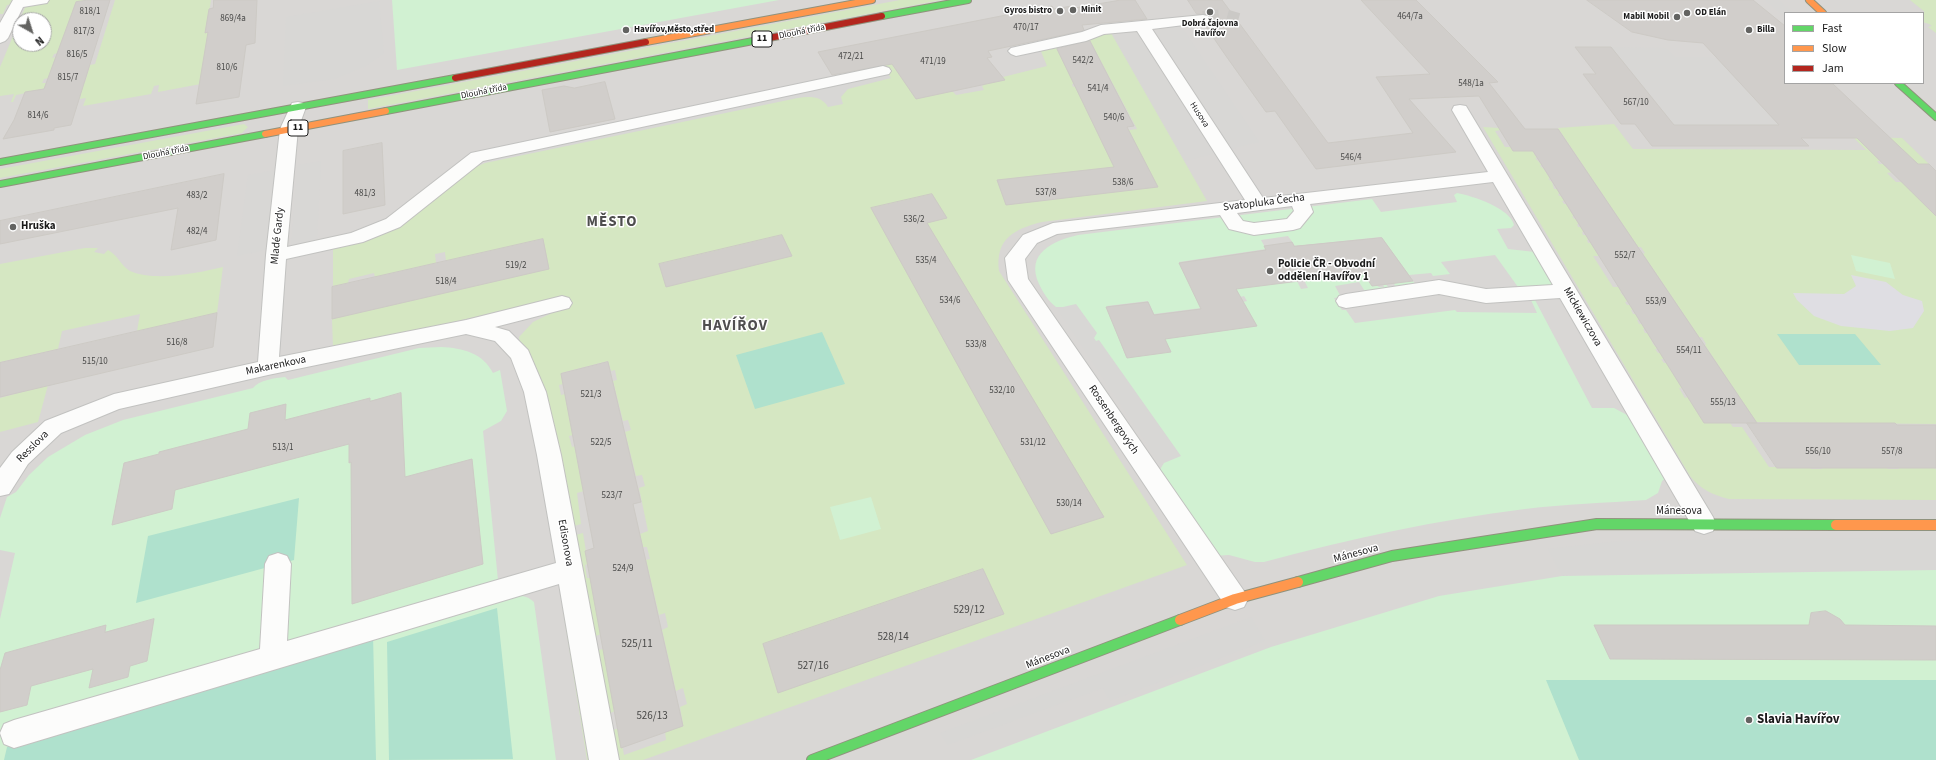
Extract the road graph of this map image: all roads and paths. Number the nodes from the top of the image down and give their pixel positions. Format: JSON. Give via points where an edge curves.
{"nodes":[{"id":1,"x":42,"y":0,"type":"edge"},
{"id":2,"x":872,"y":0,"type":"edge"},
{"id":3,"x":968,"y":0,"type":"edge"},
{"id":4,"x":1809,"y":0,"type":"edge"},
{"id":5,"x":1822,"y":12,"type":"edge"},
{"id":6,"x":1203,"y":19,"type":"tunnel mouth"},
{"id":7,"x":1142,"y":26,"type":"junction"},
{"id":8,"x":2,"y":30,"type":"edge"},
{"id":9,"x":1016,"y":51,"type":"dead end"},
{"id":10,"x":883,"y":71,"type":"dead end"},
{"id":11,"x":1899,"y":84,"type":"edge"},
{"id":12,"x":298,"y":107,"type":"junction"},
{"id":13,"x":1460,"y":110,"type":"dead end"},
{"id":14,"x":1936,"y":117,"type":"edge"},
{"id":15,"x":289,"y":129,"type":"junction"},
{"id":16,"x":0,"y":162,"type":"edge"},
{"id":17,"x":1500,"y":176,"type":"junction"},
{"id":18,"x":0,"y":184,"type":"edge"},
{"id":19,"x":1298,"y":199,"type":"junction"},
{"id":20,"x":1257,"y":204,"type":"junction"},
{"id":21,"x":1225,"y":208,"type":"junction"},
{"id":22,"x":1030,"y":239,"type":"joint"},
{"id":23,"x":276,"y":254,"type":"junction"},
{"id":24,"x":1567,"y":291,"type":"junction"},
{"id":25,"x":1346,"y":301,"type":"dead end"},
{"id":26,"x":562,"y":303,"type":"dead end"},
{"id":27,"x":466,"y":327,"type":"junction"},
{"id":28,"x":502,"y":336,"type":"joint"},
{"id":29,"x":268,"y":367,"type":"junction"},
{"id":30,"x":53,"y":427,"type":"joint"},
{"id":31,"x":0,"y":487,"type":"edge"},
{"id":32,"x":1704,"y":524,"type":"junction"},
{"id":33,"x":1936,"y":525,"type":"edge"},
{"id":34,"x":278,"y":564,"type":"dead end"},
{"id":35,"x":570,"y":570,"type":"junction"},
{"id":36,"x":1235,"y":599,"type":"junction"},
{"id":37,"x":273,"y":657,"type":"junction"},
{"id":38,"x":14,"y":734,"type":"dead end"},
{"id":39,"x":604,"y":760,"type":"edge"},
{"id":40,"x":812,"y":760,"type":"edge"}],
"edges":[{"from":1,"to":8,"type":"street","via":[[18,4]]},
{"from":2,"to":12,"type":"main road","name":"Dlouhá třída","number":"11"},
{"from":3,"to":15,"type":"main road","name":"Dlouhá třída","number":"11"},
{"from":4,"to":5,"type":"main road"},
{"from":6,"to":7,"type":"street"},
{"from":7,"to":9,"type":"street","via":[[1101,30],[1086,36]]},
{"from":7,"to":20,"type":"street","name":"Husova"},
{"from":10,"to":23,"type":"street","via":[[477,157],[393,223],[356,238]]},
{"from":11,"to":14,"type":"main road"},
{"from":12,"to":15,"type":"street","name":"Mladé Gardy"},
{"from":12,"to":16,"type":"main road","name":"Dlouhá třída","number":"11"},
{"from":13,"to":17,"type":"street","name":"Mickiewiczova"},
{"from":15,"to":18,"type":"main road","name":"Dlouhá třída","number":"11"},
{"from":15,"to":23,"type":"street","name":"Mladé Gardy"},
{"from":17,"to":19,"type":"street","name":"Svatopluka Čecha"},
{"from":17,"to":24,"type":"street","name":"Mickiewiczova"},
{"from":19,"to":20,"type":"street","name":"Svatopluka Čecha"},
{"from":19,"to":21,"type":"street","via":[[1304,212],[1293,224],[1254,229],[1236,225]]},
{"from":20,"to":21,"type":"street","name":"Svatopluka Čecha"},
{"from":21,"to":22,"type":"street","name":"Svatopluka Čecha","via":[[1053,229]]},
{"from":22,"to":36,"type":"street","name":"Rossenbergových","via":[[1015,258],[1018,280]]},
{"from":23,"to":29,"type":"street","name":"Mladé Gardy"},
{"from":24,"to":25,"type":"street","via":[[1486,296],[1439,288]]},
{"from":24,"to":32,"type":"street","name":"Mickiewiczova"},
{"from":26,"to":27,"type":"street"},
{"from":27,"to":28,"type":"street","name":"Makarenkova"},
{"from":27,"to":29,"type":"street","name":"Makarenkova"},
{"from":28,"to":35,"type":"street","name":"Edisonova","via":[[520,355],[535,392]]},
{"from":29,"to":30,"type":"street","name":"Makarenkova","via":[[114,402]]},
{"from":30,"to":31,"type":"street","name":"Resslova","via":[[20,458]]},
{"from":32,"to":33,"type":"main road","name":"Mánesova"},
{"from":32,"to":36,"type":"main road","name":"Mánesova","via":[[1597,524],[1392,556]]},
{"from":34,"to":37,"type":"street"},
{"from":35,"to":37,"type":"street"},
{"from":35,"to":39,"type":"street","name":"Edisonova"},
{"from":36,"to":40,"type":"main road","name":"Mánesova"},
{"from":37,"to":38,"type":"street"}]}
